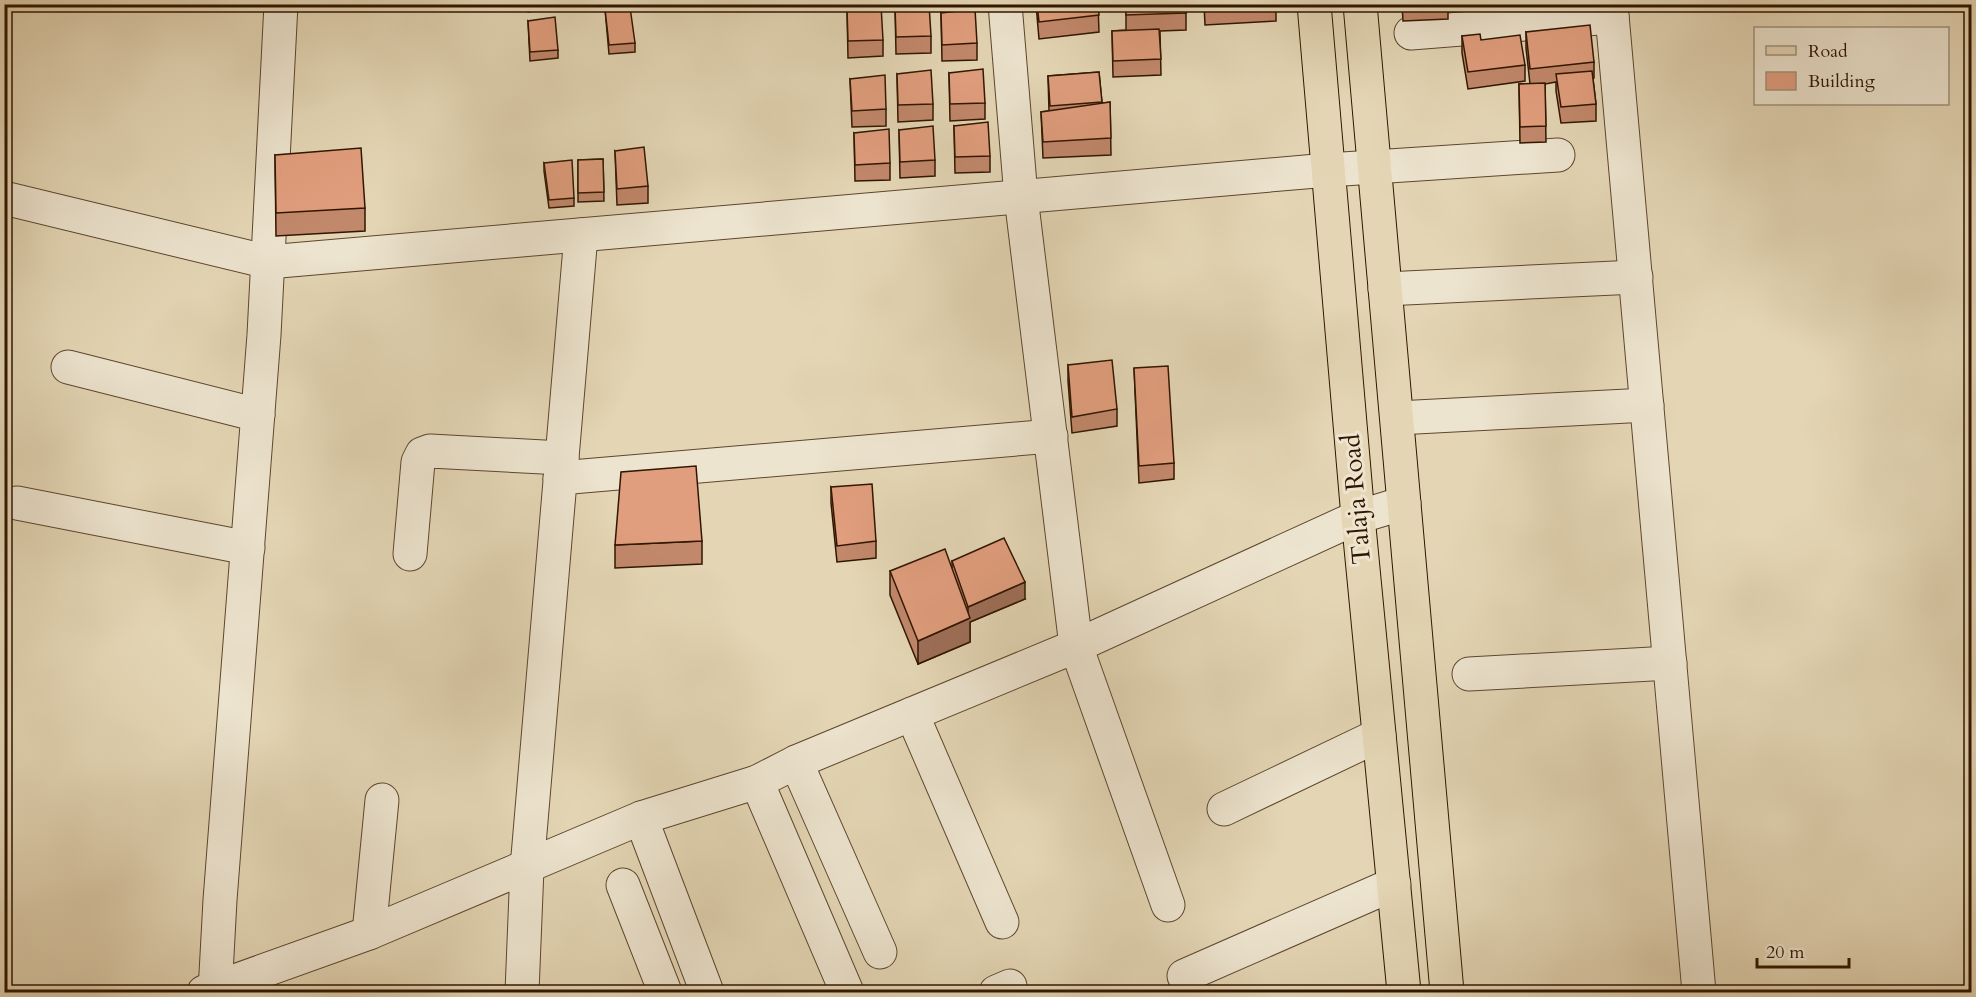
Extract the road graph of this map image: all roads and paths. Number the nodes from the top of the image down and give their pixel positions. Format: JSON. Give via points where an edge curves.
{"nodes":[{"id":1,"x":281,"y":4,"type":"edge"},
{"id":2,"x":1005,"y":4,"type":"edge"},
{"id":3,"x":1314,"y":4,"type":"edge"},
{"id":4,"x":1360,"y":4,"type":"edge"},
{"id":5,"x":1612,"y":10,"type":"edge"},
{"id":6,"x":1411,"y":33,"type":"dead end"},
{"id":7,"x":1558,"y":155,"type":"dead end"},
{"id":8,"x":1374,"y":168,"type":"junction"},
{"id":9,"x":1328,"y":170,"type":"junction"},
{"id":10,"x":1021,"y":197,"type":"junction"},
{"id":11,"x":4,"y":198,"type":"edge"},
{"id":12,"x":581,"y":235,"type":"junction"},
{"id":13,"x":268,"y":262,"type":"junction"},
{"id":14,"x":1636,"y":278,"type":"junction"},
{"id":15,"x":1385,"y":289,"type":"junction"},
{"id":16,"x":68,"y":367,"type":"dead end"},
{"id":17,"x":1647,"y":405,"type":"junction"},
{"id":18,"x":258,"y":415,"type":"junction"},
{"id":19,"x":1396,"y":418,"type":"junction"},
{"id":20,"x":1051,"y":436,"type":"junction"},
{"id":21,"x":561,"y":468,"type":"junction"},
{"id":22,"x":17,"y":503,"type":"dead end"},
{"id":23,"x":1404,"y":503,"type":"junction"},
{"id":24,"x":1358,"y":517,"type":"junction"},
{"id":25,"x":248,"y":548,"type":"junction"},
{"id":26,"x":410,"y":554,"type":"dead end"},
{"id":27,"x":1076,"y":646,"type":"junction"},
{"id":28,"x":1670,"y":663,"type":"junction"},
{"id":29,"x":1469,"y":675,"type":"dead end"},
{"id":30,"x":912,"y":714,"type":"junction"},
{"id":31,"x":1379,"y":735,"type":"junction"},
{"id":32,"x":796,"y":762,"type":"junction"},
{"id":33,"x":757,"y":782,"type":"junction"},
{"id":34,"x":382,"y":800,"type":"dead end"},
{"id":35,"x":1224,"y":808,"type":"dead end"},
{"id":36,"x":641,"y":818,"type":"junction"},
{"id":37,"x":527,"y":868,"type":"junction"},
{"id":38,"x":1394,"y":884,"type":"junction"},
{"id":39,"x":622,"y":885,"type":"dead end"},
{"id":40,"x":1168,"y":906,"type":"dead end"},
{"id":41,"x":1002,"y":922,"type":"dead end"},
{"id":42,"x":369,"y":933,"type":"junction"},
{"id":43,"x":880,"y":952,"type":"dead end"},
{"id":44,"x":1184,"y":976,"type":"dead end"},
{"id":45,"x":212,"y":991,"type":"edge"},
{"id":46,"x":522,"y":993,"type":"edge"},
{"id":47,"x":664,"y":993,"type":"edge"},
{"id":48,"x":707,"y":993,"type":"edge"},
{"id":49,"x":847,"y":993,"type":"edge"},
{"id":50,"x":1404,"y":993,"type":"edge"},
{"id":51,"x":1447,"y":993,"type":"edge"},
{"id":52,"x":1700,"y":993,"type":"edge"}],
"edges":[{"from":1,"to":13,"type":"street"},
{"from":2,"to":10,"type":"street"},
{"from":3,"to":9,"type":"main road","name":"Talaja Road"},
{"from":4,"to":8,"type":"main road","name":"Talaja Road"},
{"from":5,"to":6,"type":"street"},
{"from":5,"to":14,"type":"street"},
{"from":7,"to":8,"type":"street"},
{"from":8,"to":9,"type":"street"},
{"from":8,"to":15,"type":"main road","name":"Talaja Road"},
{"from":9,"to":10,"type":"street"},
{"from":9,"to":24,"type":"main road","name":"Talaja Road"},
{"from":10,"to":12,"type":"street"},
{"from":10,"to":20,"type":"street"},
{"from":11,"to":13,"type":"street"},
{"from":12,"to":13,"type":"street"},
{"from":12,"to":21,"type":"street"},
{"from":13,"to":18,"type":"street"},
{"from":14,"to":15,"type":"street"},
{"from":14,"to":17,"type":"street"},
{"from":15,"to":19,"type":"main road","name":"Talaja Road"},
{"from":16,"to":18,"type":"street"},
{"from":17,"to":19,"type":"street"},
{"from":17,"to":28,"type":"street"},
{"from":18,"to":25,"type":"street"},
{"from":19,"to":23,"type":"main road","name":"Talaja Road"},
{"from":20,"to":21,"type":"street"},
{"from":20,"to":27,"type":"street"},
{"from":21,"to":26,"type":"street","via":[[430,451],[422,454],[418,462]]},
{"from":21,"to":37,"type":"street"},
{"from":22,"to":25,"type":"street"},
{"from":23,"to":24,"type":"street"},
{"from":23,"to":51,"type":"main road","name":"Talaja Road"},
{"from":24,"to":27,"type":"street"},
{"from":24,"to":31,"type":"main road","name":"Talaja Road"},
{"from":25,"to":45,"type":"street"},
{"from":27,"to":30,"type":"street"},
{"from":27,"to":40,"type":"street"},
{"from":28,"to":29,"type":"street"},
{"from":28,"to":52,"type":"street"},
{"from":30,"to":32,"type":"street"},
{"from":30,"to":41,"type":"street"},
{"from":31,"to":35,"type":"street"},
{"from":31,"to":38,"type":"main road","name":"Talaja Road"},
{"from":32,"to":33,"type":"street"},
{"from":32,"to":43,"type":"street"},
{"from":33,"to":36,"type":"street"},
{"from":33,"to":49,"type":"street"},
{"from":34,"to":42,"type":"street"},
{"from":36,"to":37,"type":"street"},
{"from":36,"to":48,"type":"street"},
{"from":37,"to":42,"type":"street"},
{"from":37,"to":46,"type":"street"},
{"from":38,"to":44,"type":"street"},
{"from":38,"to":50,"type":"main road","name":"Talaja Road"},
{"from":39,"to":47,"type":"street"},
{"from":42,"to":45,"type":"street"}]}
